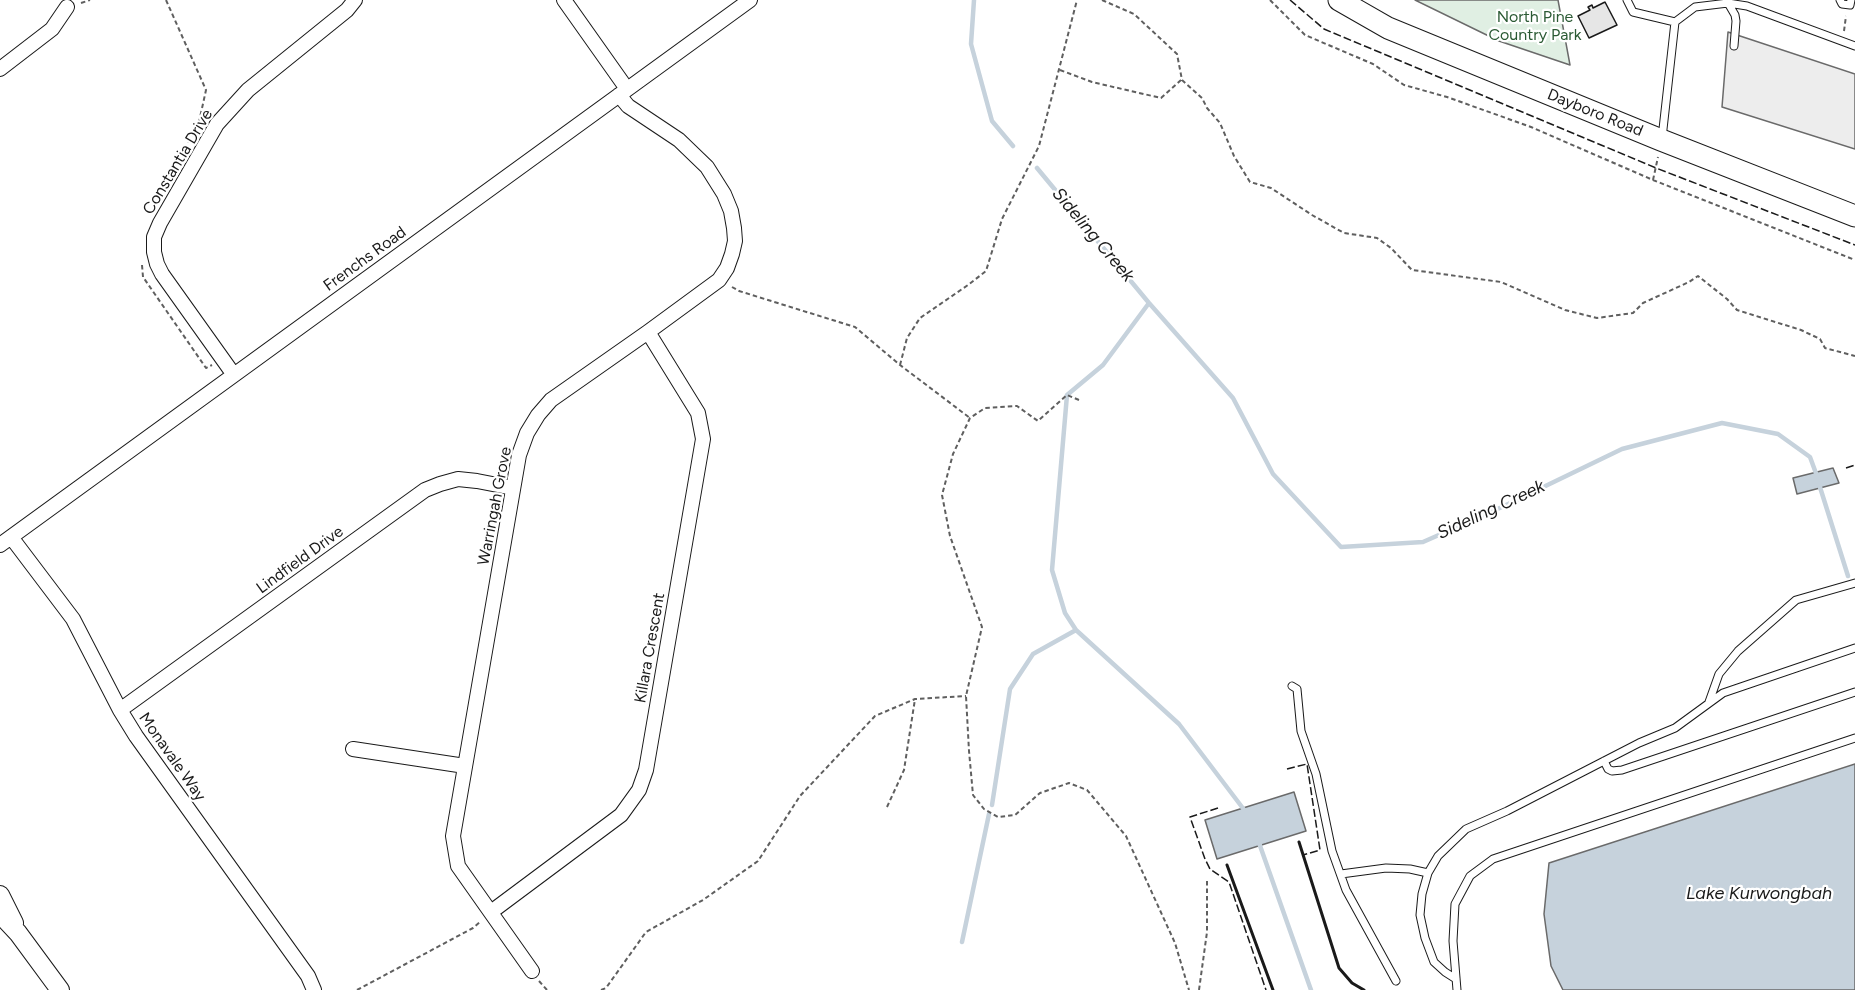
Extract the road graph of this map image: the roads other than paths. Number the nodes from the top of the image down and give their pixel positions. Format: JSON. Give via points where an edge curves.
{"nodes":[{"id":1,"x":355,"y":0,"type":"edge"},
{"id":2,"x":564,"y":0,"type":"edge"},
{"id":3,"x":750,"y":0,"type":"edge"},
{"id":4,"x":1339,"y":0,"type":"edge"},
{"id":5,"x":1628,"y":0,"type":"edge"},
{"id":6,"x":1840,"y":0,"type":"edge"},
{"id":7,"x":1850,"y":2,"type":"edge"},
{"id":8,"x":1695,"y":3,"type":"edge"},
{"id":9,"x":1728,"y":3,"type":"junction"},
{"id":10,"x":67,"y":7,"type":"dead end"},
{"id":11,"x":1675,"y":21,"type":"junction"},
{"id":12,"x":1734,"y":46,"type":"dead end"},
{"id":13,"x":1855,"y":46,"type":"edge"},
{"id":14,"x":0,"y":69,"type":"edge"},
{"id":15,"x":623,"y":92,"type":"junction"},
{"id":16,"x":1661,"y":140,"type":"junction"},
{"id":17,"x":1855,"y":216,"type":"edge"},
{"id":18,"x":648,"y":332,"type":"junction"},
{"id":19,"x":234,"y":375,"type":"junction"},
{"id":20,"x":513,"y":488,"type":"junction"},
{"id":21,"x":5,"y":541,"type":"edge"},
{"id":22,"x":1855,"y":583,"type":"edge"},
{"id":23,"x":1855,"y":648,"type":"edge"},
{"id":24,"x":1292,"y":686,"type":"dead end"},
{"id":25,"x":1855,"y":692,"type":"edge"},
{"id":26,"x":1708,"y":702,"type":"junction"},
{"id":27,"x":120,"y":710,"type":"junction"},
{"id":28,"x":1855,"y":738,"type":"edge"},
{"id":29,"x":353,"y":749,"type":"dead end"},
{"id":30,"x":1604,"y":761,"type":"junction"},
{"id":31,"x":465,"y":766,"type":"junction"},
{"id":32,"x":1428,"y":873,"type":"junction"},
{"id":33,"x":1341,"y":874,"type":"junction"},
{"id":34,"x":0,"y":895,"type":"edge"},
{"id":35,"x":490,"y":912,"type":"junction"},
{"id":36,"x":0,"y":914,"type":"edge"},
{"id":37,"x":18,"y":933,"type":"junction"},
{"id":38,"x":532,"y":971,"type":"dead end"},
{"id":39,"x":1456,"y":979,"type":"junction"},
{"id":40,"x":1396,"y":981,"type":"dead end"},
{"id":41,"x":60,"y":990,"type":"edge"},
{"id":42,"x":314,"y":990,"type":"edge"},
{"id":43,"x":1457,"y":990,"type":"edge"}],
"edges":[{"from":1,"to":19,"type":"street","name":"Constantia Drive","via":[[248,90],[217,124],[154,237],[154,252],[162,274]]},
{"from":2,"to":15,"type":"street","name":"Warringah Grove"},
{"from":3,"to":15,"type":"street","name":"Frenchs Road"},
{"from":4,"to":16,"type":"main road","name":"Dayboro Road","via":[[1388,28]]},
{"from":5,"to":11,"type":"lane","via":[[1633,12]]},
{"from":6,"to":7,"type":"lane","via":[[1842,4]]},
{"from":8,"to":9,"type":"lane"},
{"from":8,"to":11,"type":"lane"},
{"from":9,"to":12,"type":"lane","via":[[1736,21]]},
{"from":9,"to":13,"type":"lane","via":[[1747,6]]},
{"from":10,"to":14,"type":"street","via":[[52,29]]},
{"from":11,"to":16,"type":"lane"},
{"from":15,"to":18,"type":"street","name":"Warringah Grove","via":[[624,102],[637,114],[679,140],[707,167],[731,211],[735,241],[719,280]]},
{"from":15,"to":19,"type":"street","name":"Frenchs Road"},
{"from":16,"to":17,"type":"main road","name":"Dayboro Road"},
{"from":18,"to":20,"type":"street","name":"Warringah Grove","via":[[551,400],[538,415],[519,455]]},
{"from":18,"to":35,"type":"street","name":"Killara Crescent","via":[[698,413],[703,439],[646,770],[639,790],[621,815]]},
{"from":19,"to":21,"type":"street","name":"Frenchs Road"},
{"from":20,"to":27,"type":"street","name":"Lindfield Drive","via":[[458,479],[425,490]]},
{"from":20,"to":31,"type":"street","name":"Warringah Grove"},
{"from":21,"to":27,"type":"street","name":"Monavale Way","via":[[73,619]]},
{"from":22,"to":26,"type":"lane","via":[[1796,600],[1738,651],[1719,674]]},
{"from":23,"to":26,"type":"lane","via":[[1747,684]]},
{"from":24,"to":33,"type":"lane","via":[[1297,689],[1302,731]]},
{"from":25,"to":30,"type":"lane","via":[[1622,770],[1612,771]]},
{"from":26,"to":30,"type":"lane","via":[[1675,728]]},
{"from":27,"to":42,"type":"street","name":"Monavale Way","via":[[308,976]]},
{"from":28,"to":39,"type":"lane","via":[[1493,859],[1470,876],[1455,904]]},
{"from":29,"to":31,"type":"street"},
{"from":30,"to":32,"type":"lane","via":[[1466,829],[1438,856]]},
{"from":31,"to":35,"type":"street","name":"Warringah Grove","via":[[453,836],[459,866]]},
{"from":32,"to":33,"type":"lane","via":[[1386,868]]},
{"from":32,"to":39,"type":"lane","via":[[1420,915],[1425,938],[1434,962]]},
{"from":33,"to":40,"type":"lane"},
{"from":34,"to":37,"type":"main road"},
{"from":35,"to":38,"type":"street","name":"Warringah Grove"},
{"from":36,"to":37,"type":"main road"},
{"from":37,"to":41,"type":"main road"},
{"from":39,"to":43,"type":"lane"}]}
